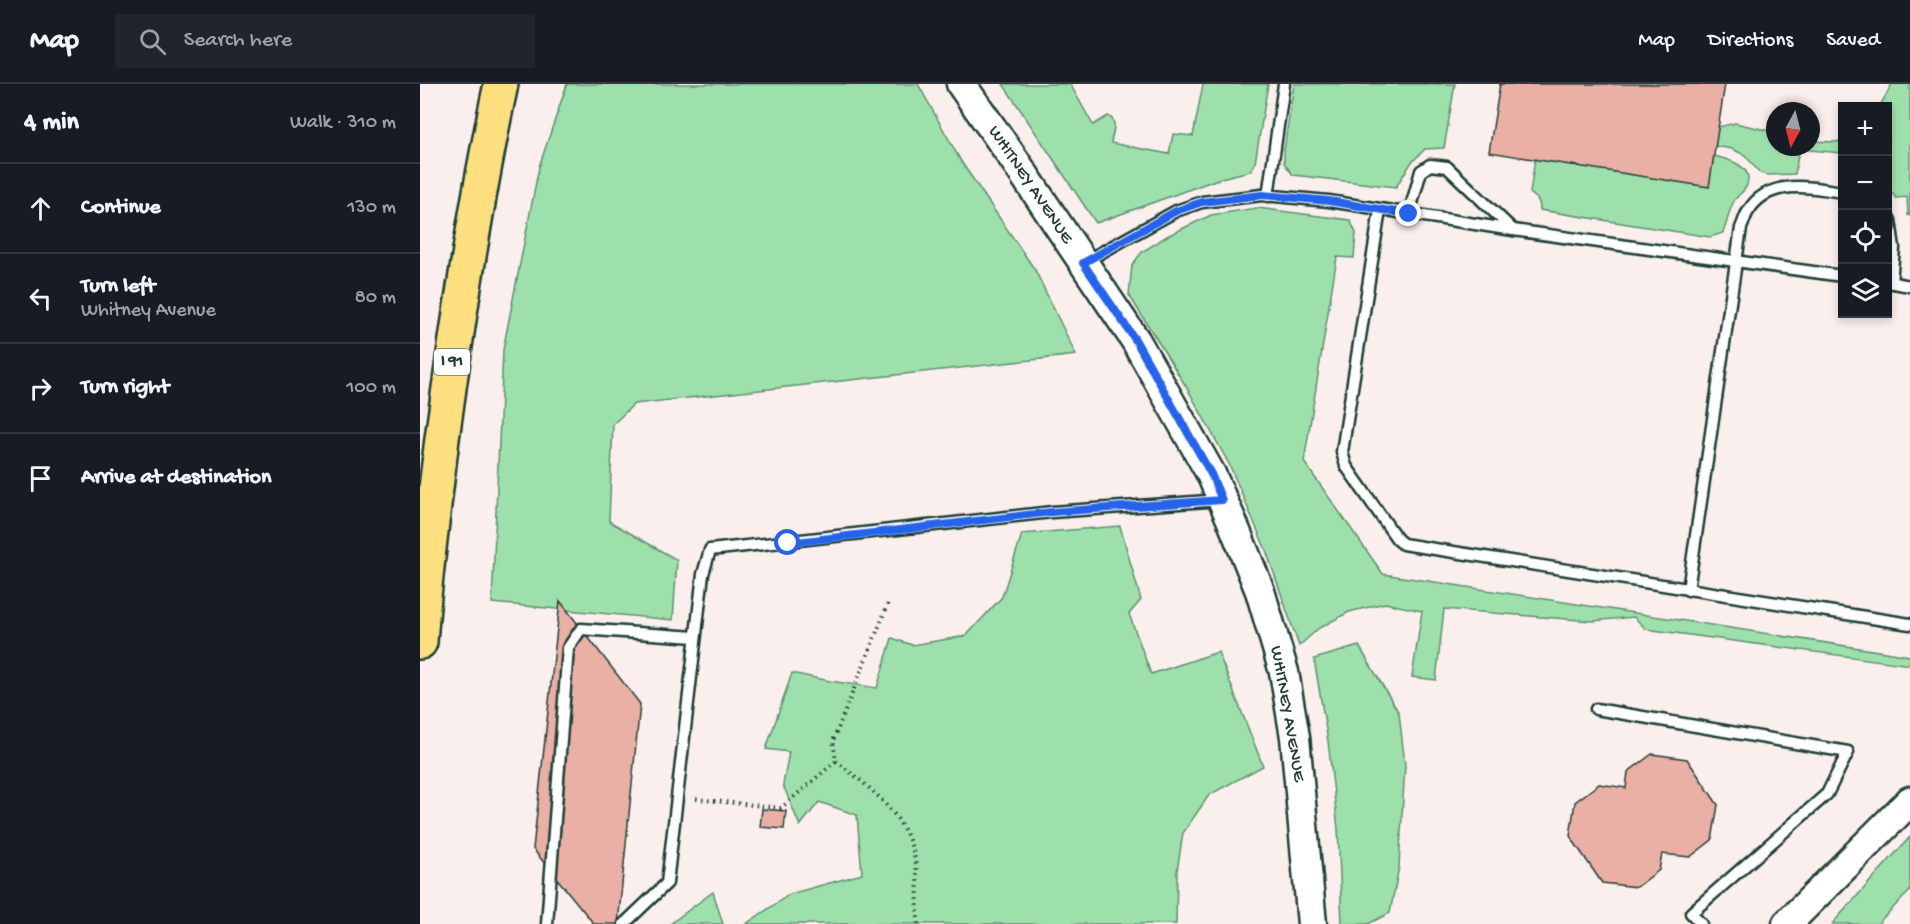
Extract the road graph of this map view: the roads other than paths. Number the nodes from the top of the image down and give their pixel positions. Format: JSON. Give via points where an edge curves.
{"nodes":[{"id":1,"x":501,"y":84,"type":"edge"},
{"id":2,"x":961,"y":84,"type":"edge"},
{"id":3,"x":1284,"y":84,"type":"edge"},
{"id":4,"x":1838,"y":192,"type":"edge"},
{"id":5,"x":1268,"y":196,"type":"junction"},
{"id":6,"x":1380,"y":210,"type":"junction"},
{"id":7,"x":1409,"y":214,"type":"junction"},
{"id":8,"x":1513,"y":230,"type":"junction"},
{"id":9,"x":1892,"y":234,"type":"edge"},
{"id":10,"x":1892,"y":262,"type":"edge"},
{"id":11,"x":1083,"y":263,"type":"junction"},
{"id":12,"x":1736,"y":263,"type":"junction"},
{"id":13,"x":1838,"y":276,"type":"edge"},
{"id":14,"x":1892,"y":283,"type":"edge"},
{"id":15,"x":1910,"y":286,"type":"edge"},
{"id":16,"x":1222,"y":500,"type":"junction"},
{"id":17,"x":1688,"y":590,"type":"junction"},
{"id":18,"x":1910,"y":624,"type":"edge"},
{"id":19,"x":695,"y":637,"type":"junction"},
{"id":20,"x":420,"y":642,"type":"edge"},
{"id":21,"x":1596,"y":709,"type":"dead end"},
{"id":22,"x":1910,"y":801,"type":"edge"},
{"id":23,"x":546,"y":924,"type":"edge"},
{"id":24,"x":624,"y":924,"type":"edge"},
{"id":25,"x":1312,"y":924,"type":"edge"},
{"id":26,"x":1701,"y":924,"type":"edge"},
{"id":27,"x":1787,"y":924,"type":"edge"}],
"edges":[{"from":1,"to":20,"type":"highway","number":"I 91","via":[[471,238],[451,371]]},
{"from":2,"to":11,"type":"main road","name":"WHITNEY AVENUE"},
{"from":3,"to":5,"type":"lane"},
{"from":4,"to":12,"type":"lane","via":[[1786,186],[1765,194],[1749,209],[1741,228]]},
{"from":5,"to":6,"type":"lane"},
{"from":5,"to":11,"type":"lane","via":[[1202,202],[1184,208]]},
{"from":6,"to":7,"type":"lane"},
{"from":6,"to":17,"type":"lane","via":[[1342,452],[1346,466],[1397,539],[1403,544]]},
{"from":7,"to":8,"type":"lane"},
{"from":7,"to":8,"type":"lane","via":[[1421,171],[1430,165],[1447,167]]},
{"from":8,"to":12,"type":"lane"},
{"from":9,"to":10,"type":"lane"},
{"from":11,"to":16,"type":"main road","name":"WHITNEY AVENUE","via":[[1136,341]]},
{"from":12,"to":13,"type":"lane"},
{"from":12,"to":17,"type":"lane"},
{"from":14,"to":15,"type":"lane"},
{"from":16,"to":19,"type":"lane","via":[[1052,512],[710,550]]},
{"from":16,"to":25,"type":"main road","name":"WHITNEY AVENUE","via":[[1260,591],[1284,672]]},
{"from":17,"to":18,"type":"lane"},
{"from":19,"to":23,"type":"lane","via":[[581,629],[568,648]]},
{"from":19,"to":24,"type":"lane","via":[[667,883]]},
{"from":21,"to":26,"type":"lane","via":[[1848,752],[1827,795],[1691,913]]},
{"from":22,"to":27,"type":"main road"}]}
